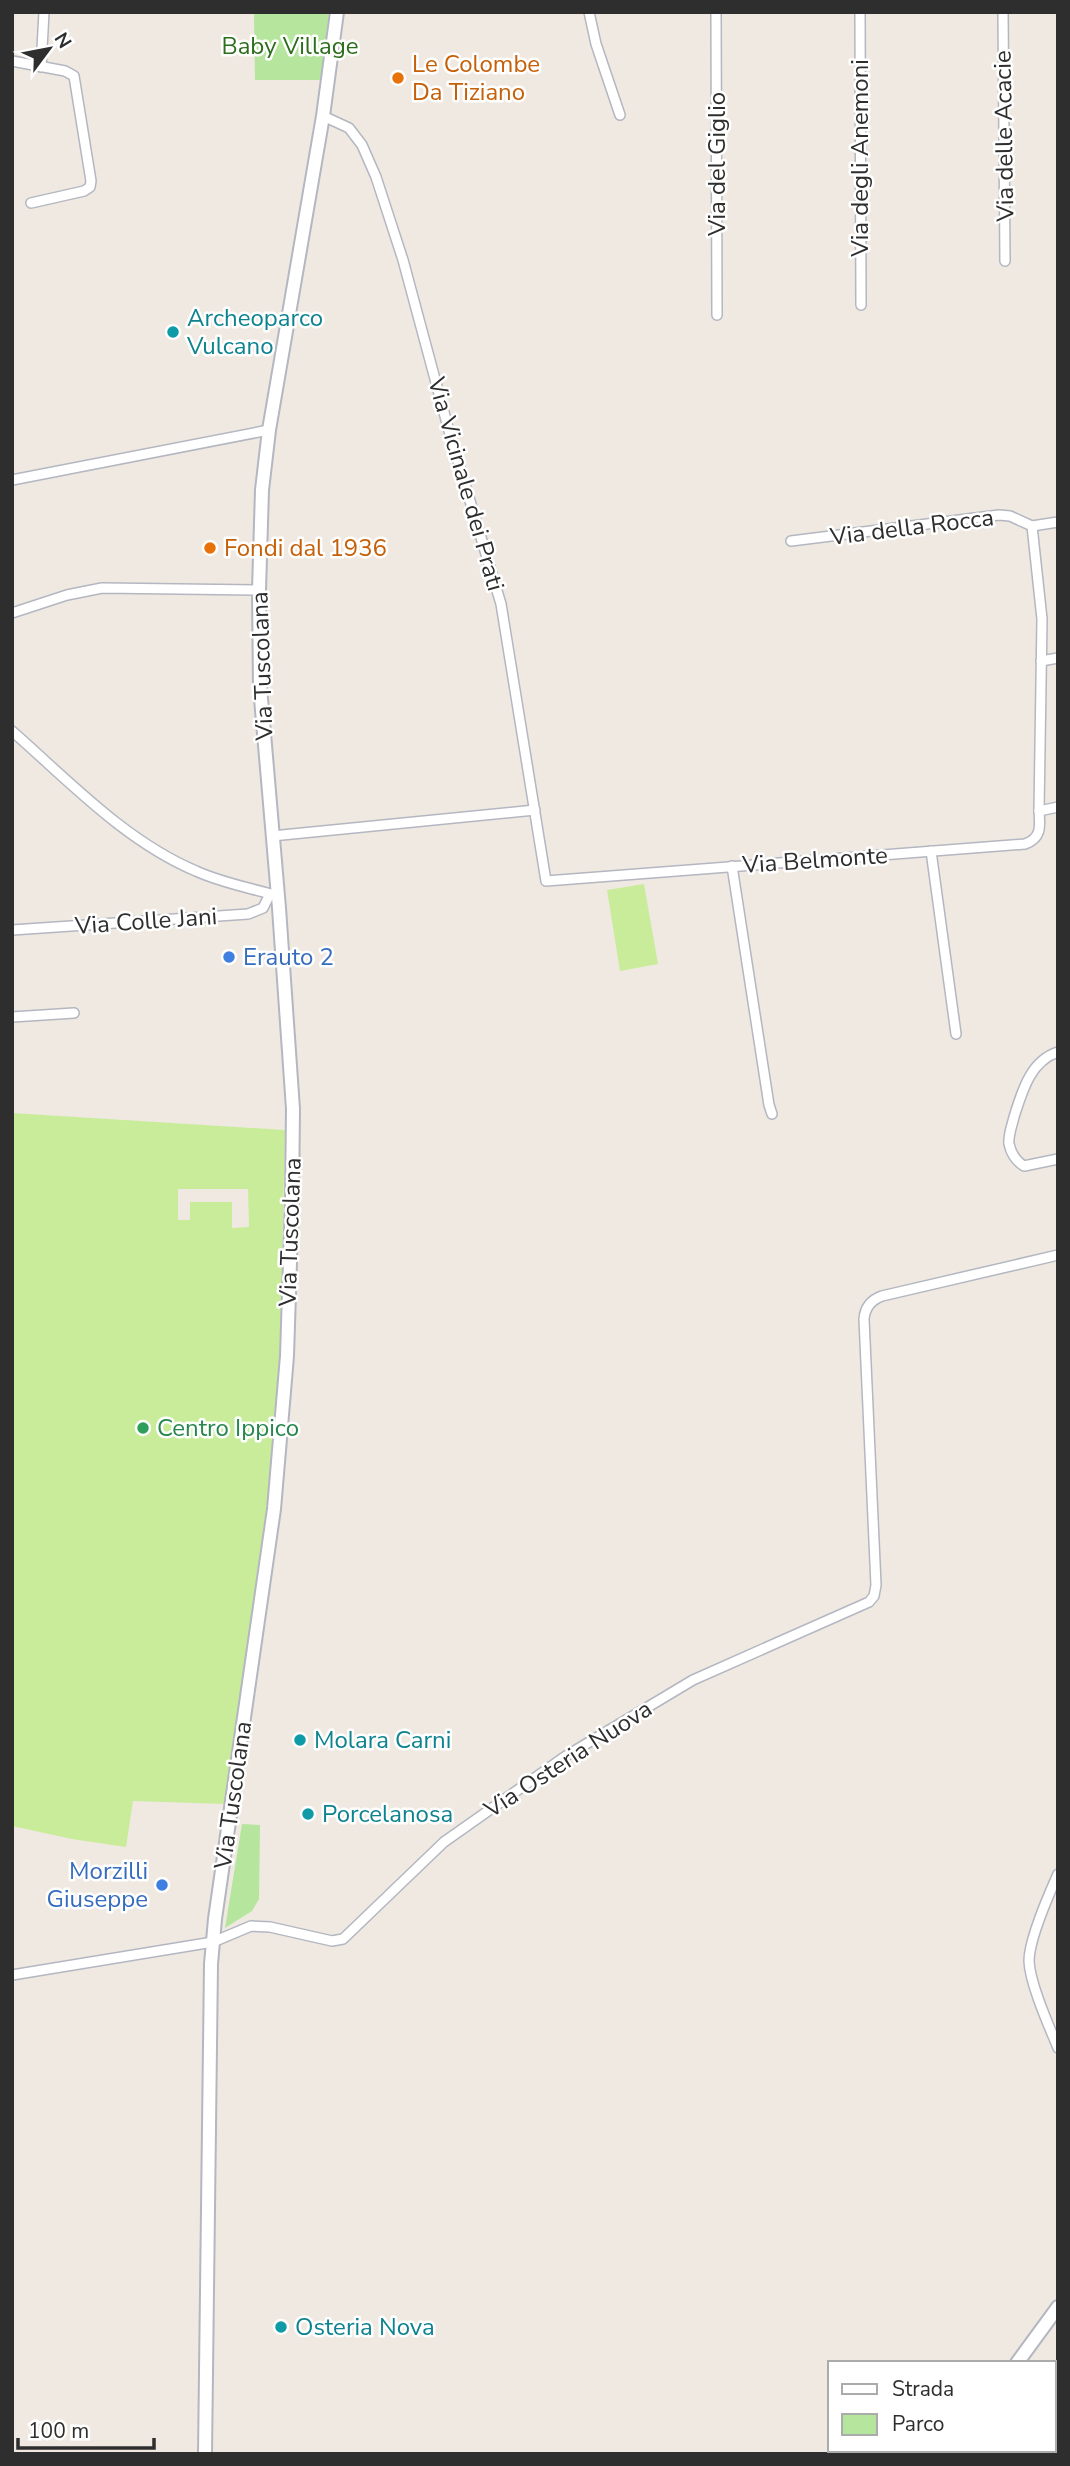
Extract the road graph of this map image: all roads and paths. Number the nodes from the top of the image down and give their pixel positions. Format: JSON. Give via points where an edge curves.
{"nodes":[{"id":1,"x":44,"y":12,"type":"edge"},
{"id":2,"x":337,"y":12,"type":"edge"},
{"id":3,"x":589,"y":12,"type":"edge"},
{"id":4,"x":716,"y":12,"type":"edge"},
{"id":5,"x":860,"y":12,"type":"edge"},
{"id":6,"x":1003,"y":12,"type":"edge"},
{"id":7,"x":12,"y":61,"type":"edge"},
{"id":8,"x":41,"y":67,"type":"junction"},
{"id":9,"x":620,"y":115,"type":"dead end"},
{"id":10,"x":323,"y":116,"type":"junction"},
{"id":11,"x":32,"y":203,"type":"dead end"},
{"id":12,"x":1005,"y":261,"type":"dead end"},
{"id":13,"x":861,"y":305,"type":"dead end"},
{"id":14,"x":717,"y":315,"type":"dead end"},
{"id":15,"x":269,"y":430,"type":"junction"},
{"id":16,"x":12,"y":480,"type":"edge"},
{"id":17,"x":1058,"y":522,"type":"edge"},
{"id":18,"x":1032,"y":526,"type":"junction"},
{"id":19,"x":791,"y":541,"type":"dead end"},
{"id":20,"x":259,"y":590,"type":"junction"},
{"id":21,"x":12,"y":612,"type":"edge"},
{"id":22,"x":1058,"y":658,"type":"edge"},
{"id":23,"x":1041,"y":661,"type":"junction"},
{"id":24,"x":12,"y":731,"type":"edge"},
{"id":25,"x":1058,"y":807,"type":"edge"},
{"id":26,"x":535,"y":810,"type":"junction"},
{"id":27,"x":1039,"y":811,"type":"junction"},
{"id":28,"x":272,"y":836,"type":"junction"},
{"id":29,"x":931,"y":851,"type":"junction"},
{"id":30,"x":732,"y":866,"type":"junction"},
{"id":31,"x":546,"y":881,"type":"joint"},
{"id":32,"x":274,"y":895,"type":"junction"},
{"id":33,"x":12,"y":930,"type":"edge"},
{"id":34,"x":74,"y":1013,"type":"dead end"},
{"id":35,"x":12,"y":1017,"type":"edge"},
{"id":36,"x":956,"y":1034,"type":"dead end"},
{"id":37,"x":1058,"y":1052,"type":"edge"},
{"id":38,"x":772,"y":1114,"type":"dead end"},
{"id":39,"x":1058,"y":1160,"type":"edge"},
{"id":40,"x":1058,"y":1255,"type":"edge"},
{"id":41,"x":1058,"y":1874,"type":"edge"},
{"id":42,"x":213,"y":1941,"type":"junction"},
{"id":43,"x":12,"y":1975,"type":"edge"},
{"id":44,"x":1058,"y":2048,"type":"edge"},
{"id":45,"x":1058,"y":2307,"type":"edge"},
{"id":46,"x":1018,"y":2361,"type":"edge"},
{"id":47,"x":205,"y":2454,"type":"edge"}],
"edges":[{"from":1,"to":8,"type":"street"},
{"from":2,"to":10,"type":"main road","name":"Via Tuscolana"},
{"from":3,"to":9,"type":"street"},
{"from":4,"to":14,"type":"street","name":"Via del Giglio"},
{"from":5,"to":13,"type":"street","name":"Via degli Anemoni"},
{"from":6,"to":12,"type":"street","name":"Via delle Acacie"},
{"from":7,"to":8,"type":"street"},
{"from":8,"to":11,"type":"street","via":[[68,72],[76,80],[91,183],[84,191]]},
{"from":10,"to":15,"type":"main road","name":"Via Tuscolana"},
{"from":10,"to":26,"type":"street","name":"Via Vicinale dei Prati","via":[[349,128],[360,141],[399,245],[501,604]]},
{"from":15,"to":16,"type":"street"},
{"from":15,"to":20,"type":"main road","name":"Via Tuscolana"},
{"from":17,"to":18,"type":"street","name":"Via della Rocca"},
{"from":18,"to":19,"type":"street","name":"Via della Rocca","via":[[999,516]]},
{"from":18,"to":23,"type":"street","via":[[1042,614]]},
{"from":20,"to":21,"type":"street","via":[[102,588]]},
{"from":20,"to":28,"type":"main road","name":"Via Tuscolana","via":[[260,701]]},
{"from":22,"to":23,"type":"street"},
{"from":23,"to":27,"type":"street"},
{"from":24,"to":32,"type":"street","via":[[100,809],[149,845],[201,873]]},
{"from":25,"to":27,"type":"street"},
{"from":26,"to":28,"type":"street"},
{"from":26,"to":31,"type":"street","name":"Via Vicinale dei Prati"},
{"from":27,"to":29,"type":"street","name":"Via Belmonte","via":[[1039,833],[1029,843]]},
{"from":28,"to":32,"type":"main road","name":"Via Tuscolana"},
{"from":29,"to":30,"type":"street","name":"Via Belmonte"},
{"from":29,"to":36,"type":"street"},
{"from":30,"to":31,"type":"street","name":"Via Belmonte"},
{"from":30,"to":38,"type":"street"},
{"from":32,"to":33,"type":"street","name":"Via Colle Jani","via":[[251,914]]},
{"from":32,"to":42,"type":"main road","name":"Via Tuscolana","via":[[293,1109],[286,1356],[274,1509]]},
{"from":34,"to":35,"type":"street"},
{"from":37,"to":39,"type":"street","via":[[1032,1072],[1009,1139],[1013,1155],[1024,1166]]},
{"from":40,"to":42,"type":"street","name":"Via Osteria Nuova","via":[[884,1295],[868,1306],[864,1319],[876,1585],[869,1602],[693,1680],[566,1756],[444,1842],[343,1939],[332,1941],[251,1926]]},
{"from":41,"to":44,"type":"street","via":[[1029,1962]]},
{"from":42,"to":43,"type":"street"},
{"from":42,"to":47,"type":"main road","name":"Via Tuscolana"},
{"from":45,"to":46,"type":"main road"}]}
